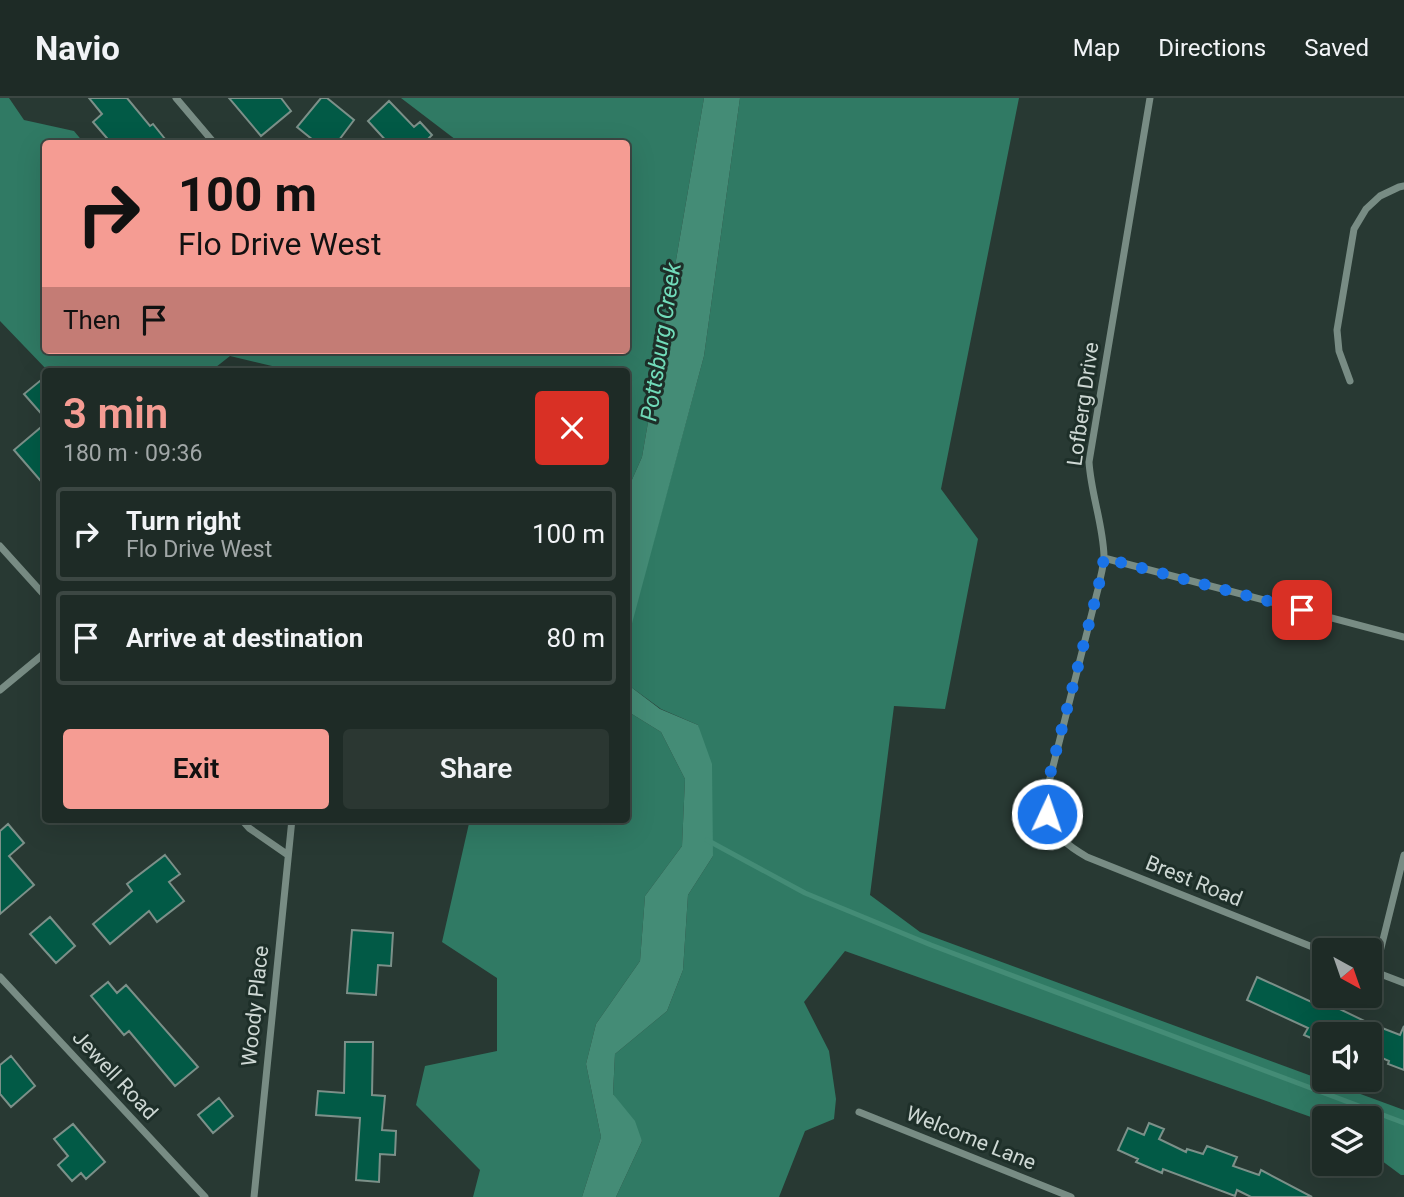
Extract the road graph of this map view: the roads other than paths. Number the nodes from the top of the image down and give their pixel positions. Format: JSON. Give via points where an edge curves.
{"nodes":[{"id":1,"x":176,"y":98,"type":"edge"},
{"id":2,"x":1150,"y":98,"type":"edge"},
{"id":3,"x":212,"y":140,"type":"edge"},
{"id":4,"x":1404,"y":186,"type":"edge"},
{"id":5,"x":1350,"y":381,"type":"dead end"},
{"id":6,"x":0,"y":546,"type":"edge"},
{"id":7,"x":1104,"y":558,"type":"junction"},
{"id":8,"x":42,"y":593,"type":"edge"},
{"id":9,"x":1404,"y":636,"type":"edge"},
{"id":10,"x":42,"y":655,"type":"edge"},
{"id":11,"x":0,"y":690,"type":"edge"},
{"id":12,"x":245,"y":823,"type":"edge"},
{"id":13,"x":292,"y":823,"type":"edge"},
{"id":14,"x":1056,"y":833,"type":"joint"},
{"id":15,"x":288,"y":855,"type":"junction"},
{"id":16,"x":1404,"y":855,"type":"edge"},
{"id":17,"x":1382,"y":938,"type":"edge"},
{"id":18,"x":1312,"y":947,"type":"edge"},
{"id":19,"x":1382,"y":974,"type":"edge"},
{"id":20,"x":0,"y":977,"type":"edge"},
{"id":21,"x":1404,"y":983,"type":"edge"},
{"id":22,"x":859,"y":1112,"type":"dead end"},
{"id":23,"x":205,"y":1197,"type":"edge"},
{"id":24,"x":254,"y":1197,"type":"edge"},
{"id":25,"x":1071,"y":1197,"type":"edge"}],
"edges":[{"from":1,"to":3,"type":"street"},
{"from":2,"to":7,"type":"street","name":"Lofberg Drive","via":[[1089,462]]},
{"from":4,"to":5,"type":"street","via":[[1380,196],[1354,229],[1337,330]]},
{"from":6,"to":8,"type":"street"},
{"from":7,"to":9,"type":"street"},
{"from":7,"to":14,"type":"street","name":"Lofberg Drive","via":[[1046,790],[1047,814]]},
{"from":10,"to":11,"type":"street"},
{"from":12,"to":15,"type":"street"},
{"from":13,"to":15,"type":"street","name":"Woody Place"},
{"from":14,"to":18,"type":"street","name":"Brest Road","via":[[1087,857]]},
{"from":15,"to":24,"type":"street","name":"Woody Place"},
{"from":16,"to":17,"type":"street"},
{"from":19,"to":21,"type":"street"},
{"from":20,"to":23,"type":"street","name":"Jewell Road"},
{"from":22,"to":25,"type":"street","name":"Welcome Lane"}]}
